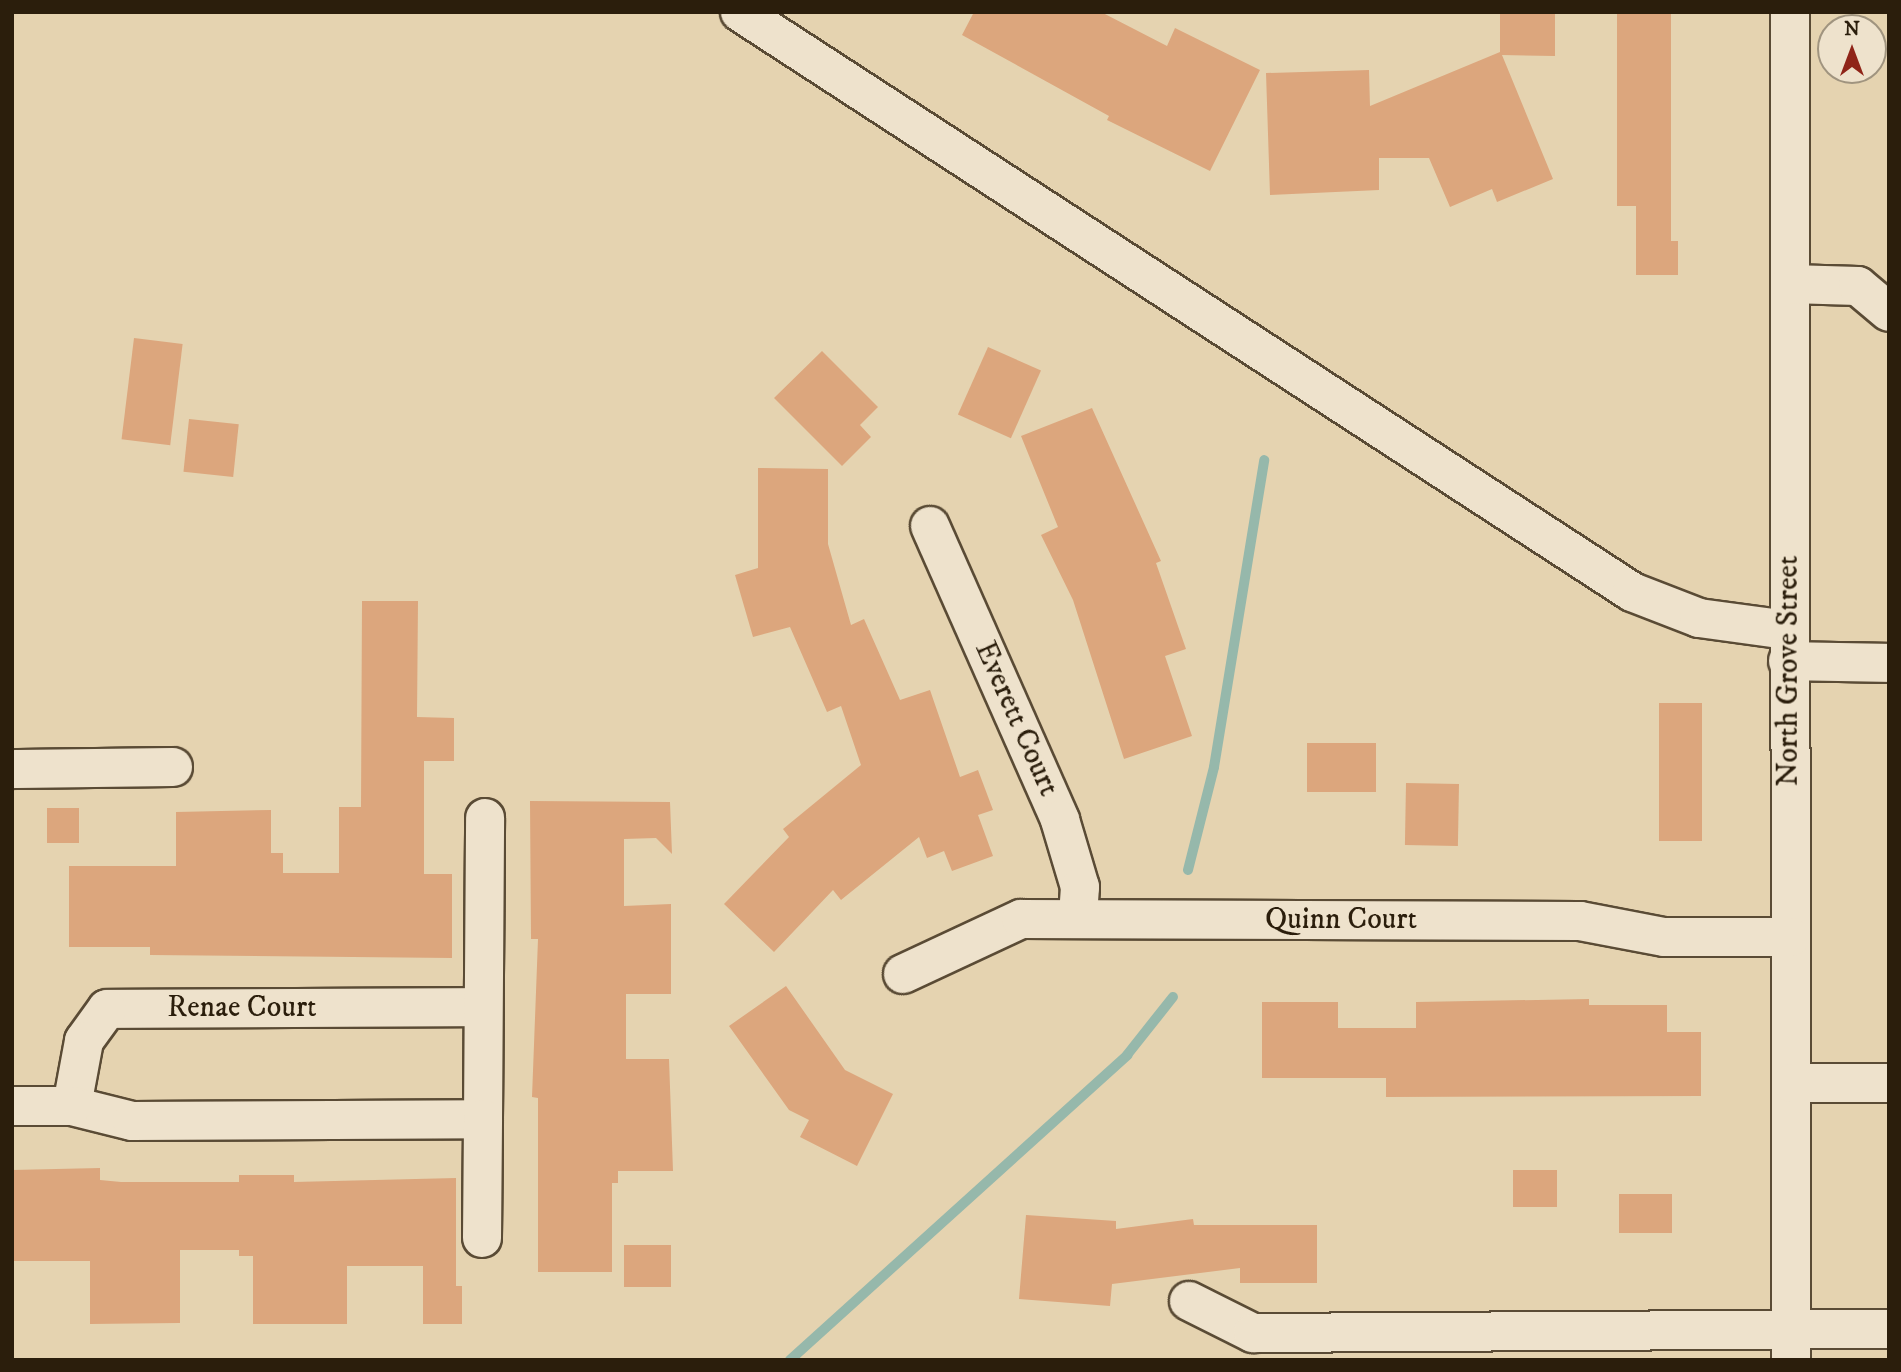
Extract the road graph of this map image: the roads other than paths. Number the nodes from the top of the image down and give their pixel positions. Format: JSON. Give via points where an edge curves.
{"nodes":[{"id":1,"x":740,"y":12,"type":"edge"},
{"id":2,"x":1790,"y":12,"type":"edge"},
{"id":3,"x":1790,"y":284,"type":"junction"},
{"id":4,"x":1889,"y":312,"type":"edge"},
{"id":5,"x":930,"y":526,"type":"dead end"},
{"id":6,"x":1788,"y":646,"type":"junction"},
{"id":7,"x":1889,"y":663,"type":"edge"},
{"id":8,"x":173,"y":767,"type":"dead end"},
{"id":9,"x":12,"y":769,"type":"edge"},
{"id":10,"x":485,"y":818,"type":"dead end"},
{"id":11,"x":1078,"y":919,"type":"junction"},
{"id":12,"x":1791,"y":937,"type":"junction"},
{"id":13,"x":903,"y":974,"type":"dead end"},
{"id":14,"x":483,"y":1007,"type":"junction"},
{"id":15,"x":1792,"y":1083,"type":"junction"},
{"id":16,"x":1889,"y":1083,"type":"edge"},
{"id":17,"x":12,"y":1106,"type":"edge"},
{"id":18,"x":72,"y":1106,"type":"junction"},
{"id":19,"x":483,"y":1119,"type":"junction"},
{"id":20,"x":482,"y":1238,"type":"dead end"},
{"id":21,"x":1189,"y":1301,"type":"dead end"},
{"id":22,"x":1889,"y":1329,"type":"edge"},
{"id":23,"x":1790,"y":1345,"type":"edge"}],
"edges":[{"from":1,"to":6,"type":"street","via":[[1632,592]]},
{"from":2,"to":3,"type":"street","name":"North Grove Street"},
{"from":3,"to":4,"type":"street","via":[[1858,286]]},
{"from":3,"to":6,"type":"street","name":"North Grove Street"},
{"from":5,"to":11,"type":"street","name":"Everett Court","via":[[1060,820],[1080,887]]},
{"from":6,"to":7,"type":"street"},
{"from":6,"to":12,"type":"street","name":"North Grove Street"},
{"from":8,"to":9,"type":"street"},
{"from":10,"to":14,"type":"street"},
{"from":11,"to":12,"type":"street","name":"Quinn Court","via":[[1580,921],[1664,937]]},
{"from":11,"to":13,"type":"street","name":"Quinn Court","via":[[1021,919]]},
{"from":12,"to":15,"type":"street","name":"North Grove Street"},
{"from":14,"to":18,"type":"street","name":"Renae Court","via":[[107,1009],[83,1041]]},
{"from":14,"to":19,"type":"street"},
{"from":15,"to":16,"type":"street"},
{"from":15,"to":23,"type":"street","name":"North Grove Street"},
{"from":17,"to":18,"type":"street"},
{"from":18,"to":19,"type":"street","via":[[132,1121]]},
{"from":19,"to":20,"type":"street"},
{"from":21,"to":23,"type":"street","via":[[1253,1333]]},
{"from":22,"to":23,"type":"street"}]}
